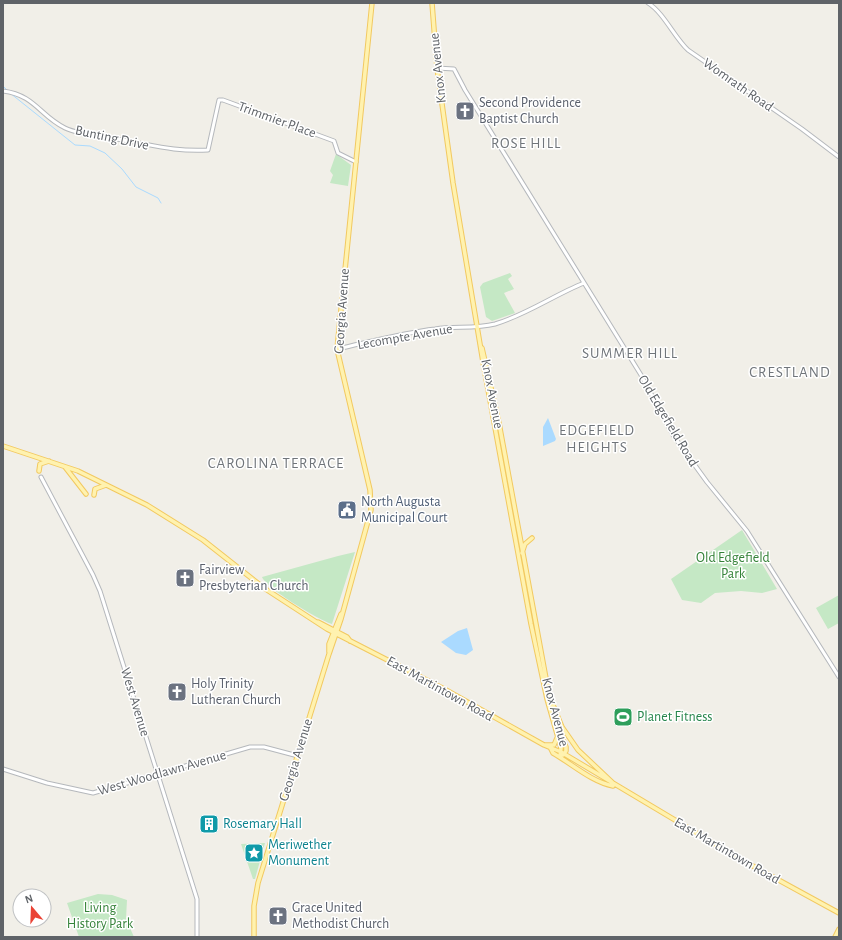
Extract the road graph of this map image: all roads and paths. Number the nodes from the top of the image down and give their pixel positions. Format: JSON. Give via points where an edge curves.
{"nodes":[{"id":1,"x":372,"y":3,"type":"edge"},
{"id":2,"x":432,"y":3,"type":"edge"},
{"id":3,"x":648,"y":3,"type":"edge"},
{"id":4,"x":437,"y":68,"type":"junction"},
{"id":5,"x":3,"y":91,"type":"edge"},
{"id":6,"x":219,"y":100,"type":"joint"},
{"id":7,"x":839,"y":157,"type":"edge"},
{"id":8,"x":356,"y":162,"type":"junction"},
{"id":9,"x":584,"y":283,"type":"junction"},
{"id":10,"x":478,"y":328,"type":"junction"},
{"id":11,"x":481,"y":345,"type":"junction"},
{"id":12,"x":337,"y":349,"type":"junction"},
{"id":13,"x":3,"y":446,"type":"edge"},
{"id":14,"x":49,"y":461,"type":"junction"},
{"id":15,"x":64,"y":466,"type":"junction"},
{"id":16,"x":38,"y":471,"type":"dead end"},
{"id":17,"x":41,"y":477,"type":"dead end"},
{"id":18,"x":106,"y":485,"type":"junction"},
{"id":19,"x":86,"y":494,"type":"dead end"},
{"id":20,"x":94,"y":495,"type":"dead end"},
{"id":21,"x":532,"y":538,"type":"dead end"},
{"id":22,"x":522,"y":556,"type":"junction"},
{"id":23,"x":335,"y":632,"type":"junction"},
{"id":24,"x":839,"y":677,"type":"edge"},
{"id":25,"x":551,"y":702,"type":"junction"},
{"id":26,"x":557,"y":737,"type":"junction"},
{"id":27,"x":544,"y":745,"type":"junction"},
{"id":28,"x":551,"y":749,"type":"junction"},
{"id":29,"x":562,"y":753,"type":"junction"},
{"id":30,"x":298,"y":756,"type":"junction"},
{"id":31,"x":560,"y":757,"type":"junction"},
{"id":32,"x":3,"y":769,"type":"edge"},
{"id":33,"x":157,"y":774,"type":"junction"},
{"id":34,"x":616,"y":787,"type":"junction"},
{"id":35,"x":839,"y":913,"type":"edge"},
{"id":36,"x":839,"y":929,"type":"edge"},
{"id":37,"x":197,"y":937,"type":"edge"},
{"id":38,"x":254,"y":937,"type":"edge"},
{"id":39,"x":835,"y":937,"type":"edge"}],
"edges":[{"from":1,"to":8,"type":"main road","name":"Georgia Avenue"},
{"from":2,"to":4,"type":"main road","name":"Knox Avenue"},
{"from":3,"to":7,"type":"street","name":"Womrath Road","via":[[688,50]]},
{"from":4,"to":9,"type":"street","name":"Old Edgefield Road","via":[[454,69],[468,96]]},
{"from":4,"to":10,"type":"main road","name":"Knox Avenue"},
{"from":5,"to":6,"type":"street","name":"Bunting Drive","via":[[27,98],[71,130],[166,150],[208,150]]},
{"from":6,"to":8,"type":"street","name":"Trimmier Place","via":[[334,141],[338,153]]},
{"from":8,"to":12,"type":"main road","name":"Georgia Avenue"},
{"from":9,"to":10,"type":"street","name":"Lecompte Avenue","via":[[513,318]]},
{"from":9,"to":24,"type":"street","name":"Old Edgefield Road","via":[[641,375],[673,435],[747,531]]},
{"from":10,"to":11,"type":"main road","name":"Knox Avenue"},
{"from":10,"to":12,"type":"street","name":"Lecompte Avenue","via":[[450,327],[423,330]]},
{"from":11,"to":22,"type":"main road","name":"Knox Avenue","via":[[485,354]]},
{"from":11,"to":26,"type":"main road","name":"Knox Avenue","via":[[531,624]]},
{"from":12,"to":23,"type":"main road","name":"Georgia Avenue","via":[[372,502]]},
{"from":13,"to":14,"type":"main road","name":"East Martintown Road"},
{"from":14,"to":15,"type":"main road","name":"East Martintown Road"},
{"from":14,"to":16,"type":"main road","via":[[40,464]]},
{"from":15,"to":18,"type":"main road","name":"East Martintown Road"},
{"from":15,"to":19,"type":"main road"},
{"from":17,"to":33,"type":"street","name":"West Avenue","via":[[97,583]]},
{"from":18,"to":20,"type":"main road","via":[[95,489]]},
{"from":18,"to":23,"type":"main road","name":"East Martintown Road","via":[[147,505],[195,534],[264,588]]},
{"from":21,"to":22,"type":"main road","via":[[525,544]]},
{"from":22,"to":25,"type":"main road","name":"Knox Avenue"},
{"from":23,"to":27,"type":"main road","name":"East Martintown Road"},
{"from":23,"to":30,"type":"main road","name":"Georgia Avenue"},
{"from":25,"to":29,"type":"main road","name":"Knox Avenue","via":[[553,715],[566,747]]},
{"from":25,"to":34,"type":"main road","via":[[573,744]]},
{"from":26,"to":27,"type":"main road","via":[[554,745]]},
{"from":26,"to":29,"type":"main road","name":"Knox Avenue"},
{"from":27,"to":28,"type":"main road","name":"East Martintown Road"},
{"from":28,"to":29,"type":"main road","name":"East Martintown Road"},
{"from":28,"to":31,"type":"main road","name":"East Martintown Road"},
{"from":29,"to":31,"type":"main road","name":"Knox Avenue"},
{"from":29,"to":34,"type":"main road","name":"East Martintown Road"},
{"from":30,"to":33,"type":"street","name":"West Woodlawn Avenue","via":[[253,746]]},
{"from":30,"to":38,"type":"main road","name":"Georgia Avenue","via":[[257,890]]},
{"from":31,"to":34,"type":"main road","name":"East Martintown Road","via":[[607,785]]},
{"from":32,"to":33,"type":"street","name":"West Woodlawn Avenue","via":[[90,793]]},
{"from":33,"to":37,"type":"street","name":"West Avenue","via":[[197,899]]},
{"from":34,"to":35,"type":"main road","name":"East Martintown Road"},
{"from":36,"to":39,"type":"main road"}]}
